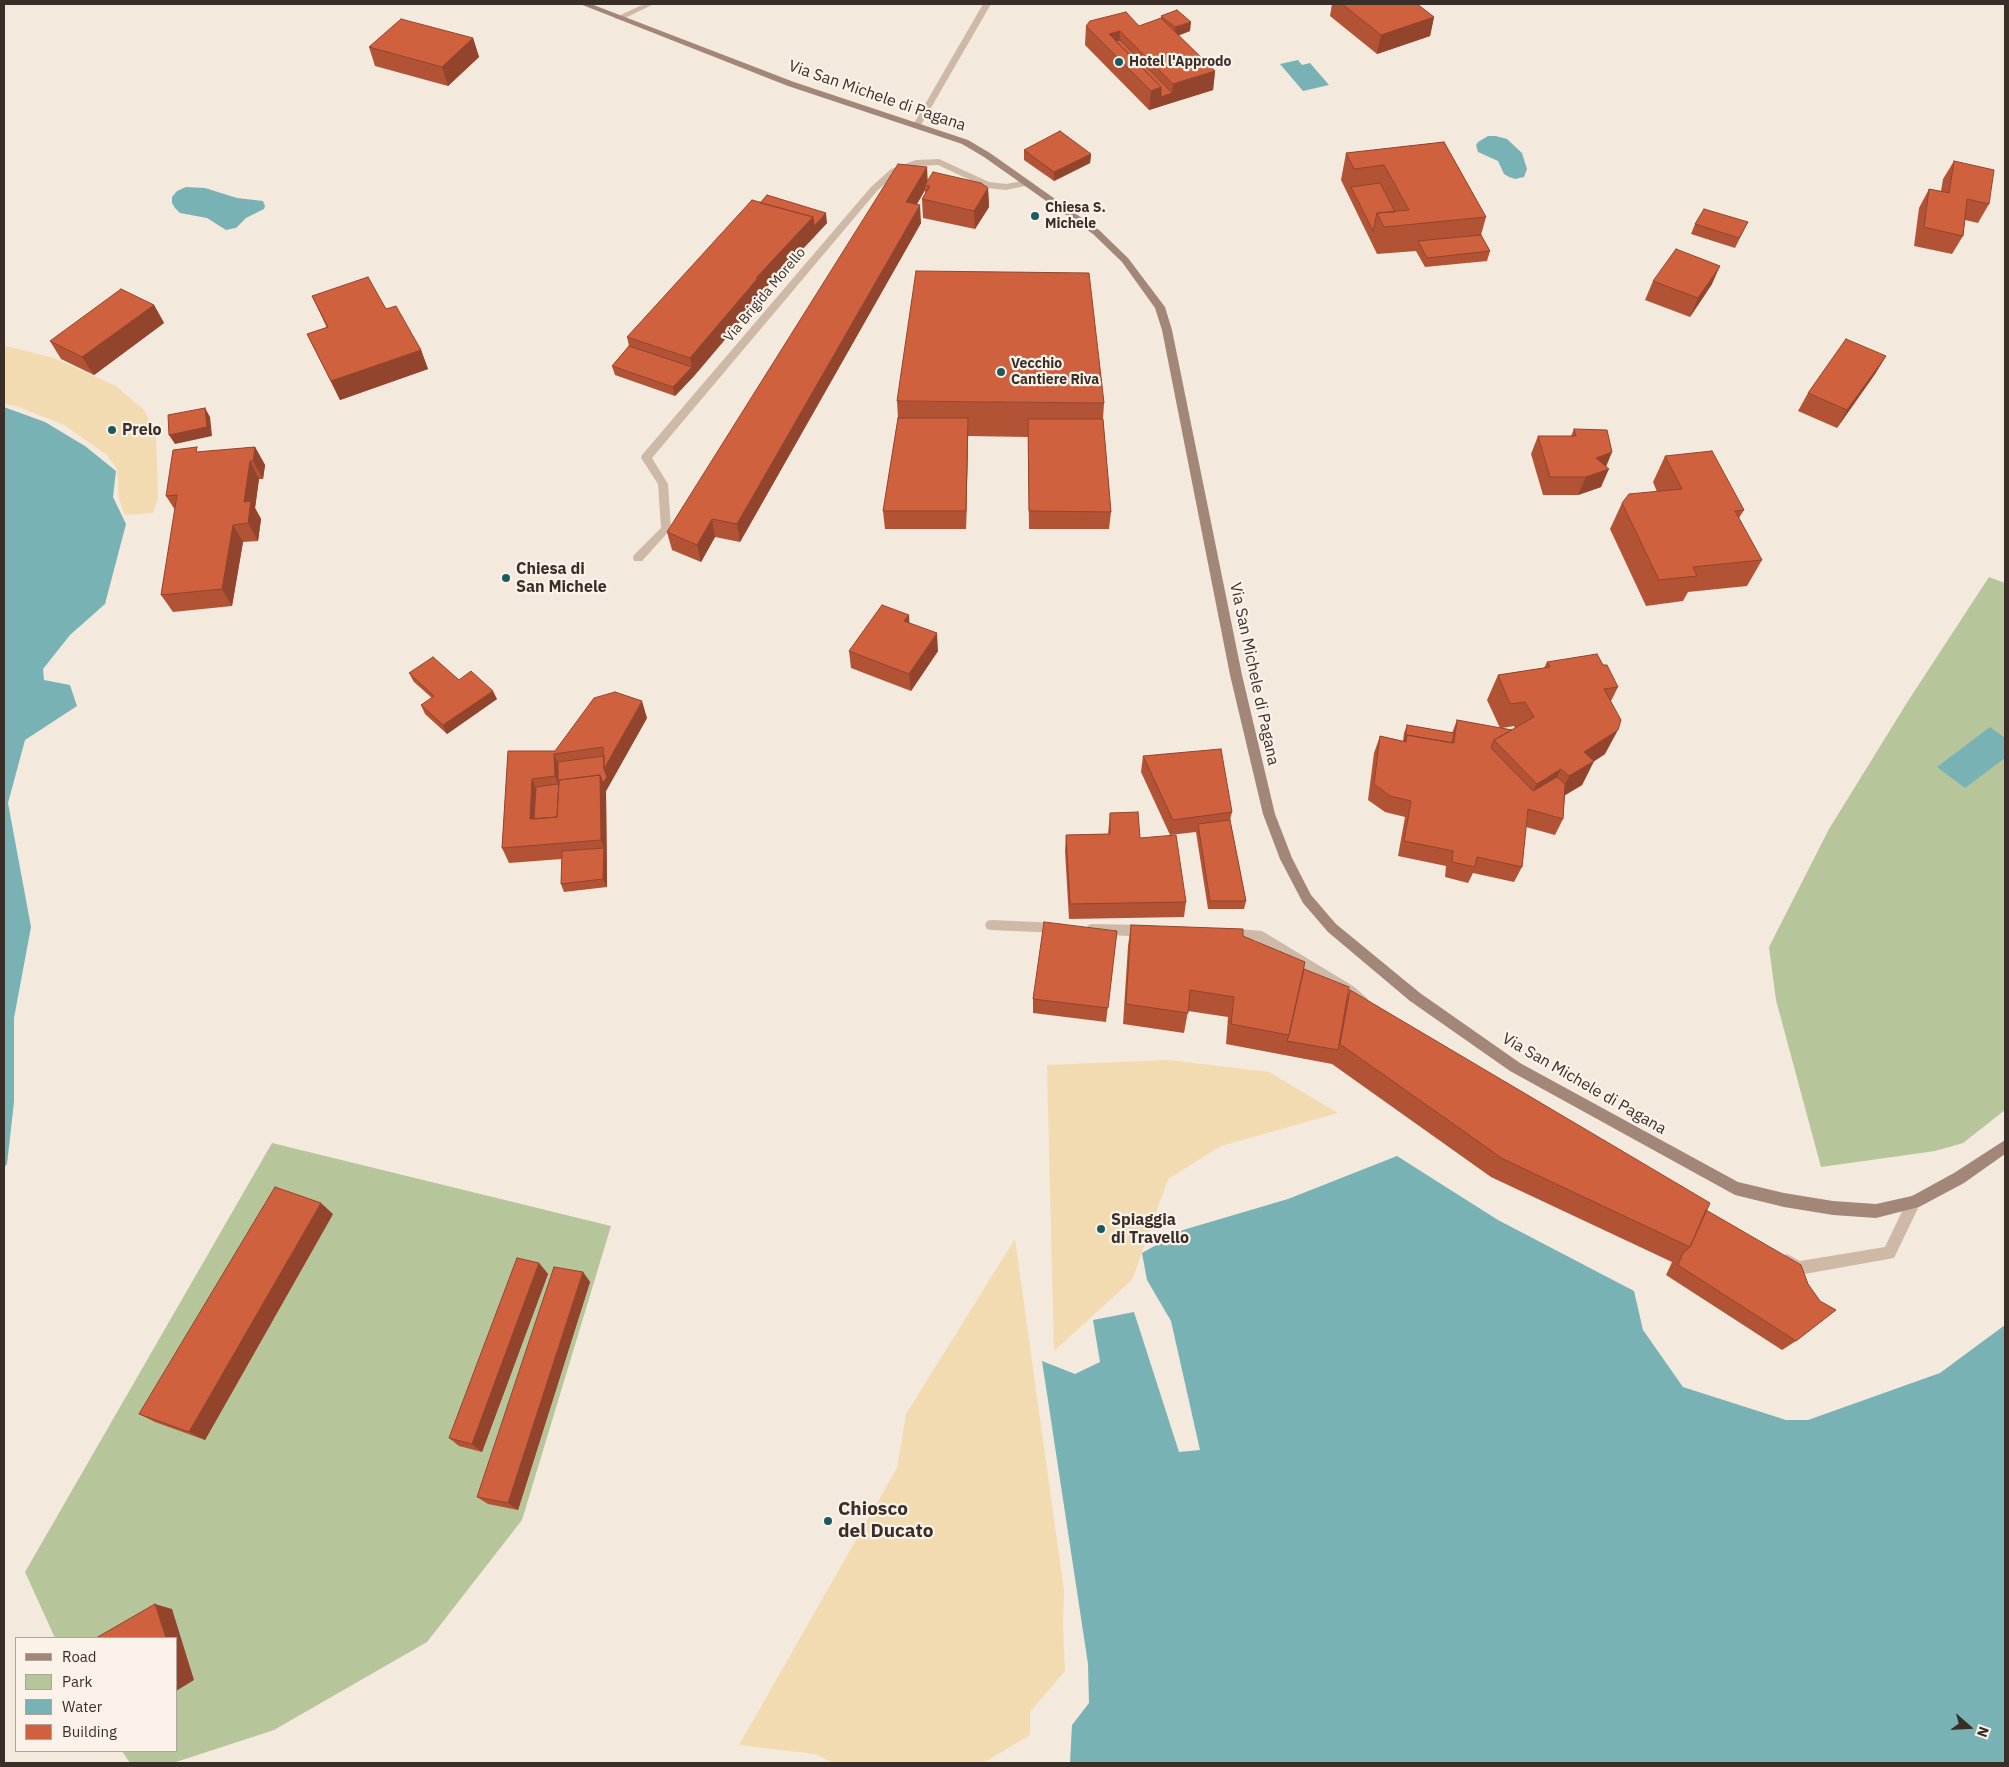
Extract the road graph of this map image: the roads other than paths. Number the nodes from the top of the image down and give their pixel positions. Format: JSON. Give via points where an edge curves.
{"nodes":[{"id":1,"x":584,"y":4,"type":"edge"},
{"id":2,"x":650,"y":4,"type":"edge"},
{"id":3,"x":987,"y":4,"type":"edge"},
{"id":4,"x":618,"y":18,"type":"junction"},
{"id":5,"x":917,"y":124,"type":"junction"},
{"id":6,"x":1028,"y":183,"type":"junction"},
{"id":7,"x":638,"y":558,"type":"dead end"},
{"id":8,"x":991,"y":925,"type":"dead end"},
{"id":9,"x":1162,"y":932,"type":"edge"},
{"id":10,"x":1209,"y":934,"type":"edge"},
{"id":11,"x":1373,"y":1011,"type":"edge"},
{"id":12,"x":2005,"y":1146,"type":"edge"},
{"id":13,"x":1914,"y":1202,"type":"junction"},
{"id":14,"x":1773,"y":1252,"type":"edge"}],
"edges":[{"from":1,"to":4,"type":"main road","name":"Via San Michele di Pagana"},
{"from":2,"to":4,"type":"street"},
{"from":3,"to":5,"type":"street"},
{"from":4,"to":5,"type":"main road","name":"Via San Michele di Pagana","via":[[791,84]]},
{"from":5,"to":6,"type":"main road","name":"Via San Michele di Pagana","via":[[965,142]]},
{"from":6,"to":7,"type":"street","name":"Via Brigida Morello","via":[[1006,187],[987,185],[939,162],[916,163],[894,171],[874,189],[646,458],[663,484],[666,529]]},
{"from":6,"to":13,"type":"main road","name":"Via San Michele di Pagana","via":[[1096,232],[1125,260],[1160,307],[1236,676],[1269,814],[1286,859],[1307,899],[1332,928],[1415,997],[1515,1067],[1735,1188],[1784,1200],[1854,1210],[1876,1210]]},
{"from":8,"to":9,"type":"street"},
{"from":10,"to":11,"type":"street","via":[[1256,935],[1348,990]]},
{"from":12,"to":13,"type":"main road","name":"Via San Michele di Pagana","via":[[1959,1178]]},
{"from":13,"to":14,"type":"street","via":[[1888,1254],[1799,1268]]}]}
